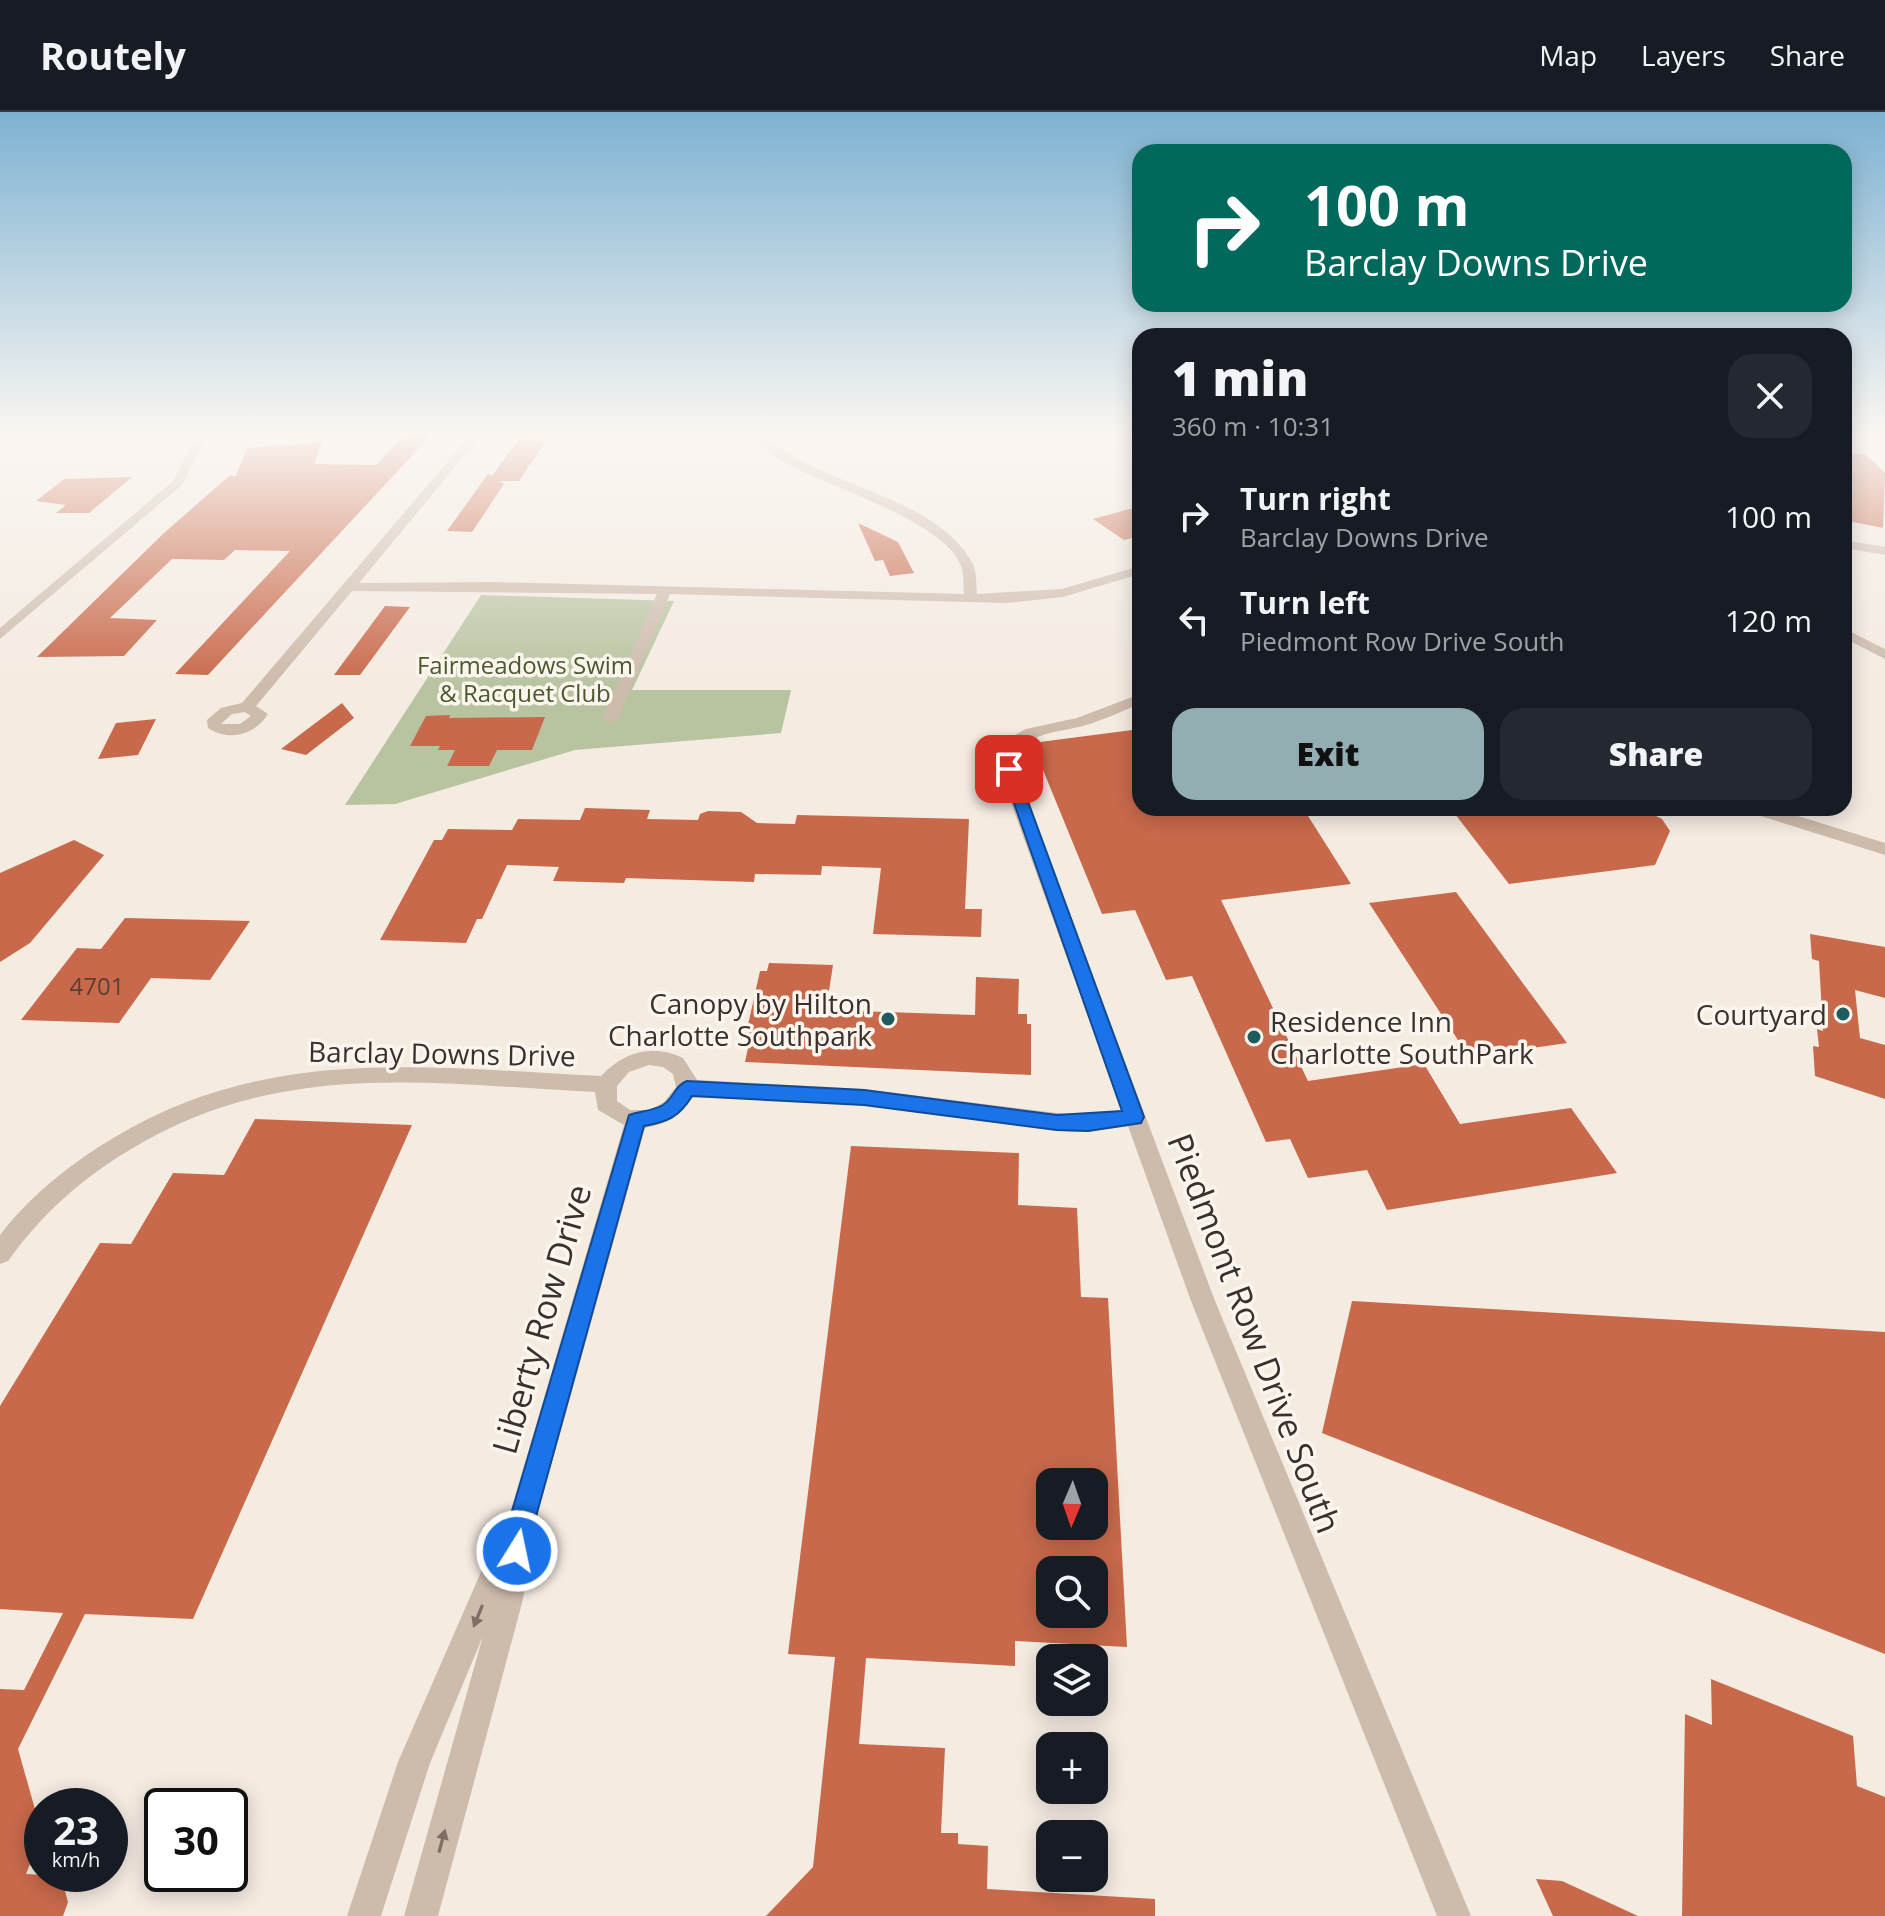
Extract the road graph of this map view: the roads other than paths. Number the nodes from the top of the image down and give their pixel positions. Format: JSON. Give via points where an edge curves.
{"nodes":[{"id":1,"x":138,"y":517,"type":"edge"},
{"id":2,"x":407,"y":517,"type":"edge"},
{"id":3,"x":915,"y":517,"type":"edge"},
{"id":4,"x":1852,"y":545,"type":"edge"},
{"id":5,"x":1885,"y":551,"type":"edge"},
{"id":6,"x":1132,"y":572,"type":"edge"},
{"id":7,"x":348,"y":587,"type":"junction"},
{"id":8,"x":665,"y":591,"type":"junction"},
{"id":9,"x":971,"y":599,"type":"junction"},
{"id":10,"x":0,"y":635,"type":"edge"},
{"id":11,"x":1852,"y":637,"type":"edge"},
{"id":12,"x":1885,"y":655,"type":"edge"},
{"id":13,"x":1132,"y":702,"type":"edge"},
{"id":14,"x":247,"y":707,"type":"dead end"},
{"id":15,"x":610,"y":719,"type":"dead end"},
{"id":16,"x":1780,"y":816,"type":"edge"},
{"id":17,"x":1885,"y":849,"type":"edge"},
{"id":18,"x":606,"y":1084,"type":"junction"},
{"id":19,"x":687,"y":1088,"type":"junction"},
{"id":20,"x":1134,"y":1117,"type":"junction"},
{"id":21,"x":636,"y":1120,"type":"junction"},
{"id":22,"x":0,"y":1254,"type":"edge"},
{"id":23,"x":517,"y":1538,"type":"junction"},
{"id":24,"x":364,"y":1916,"type":"edge"},
{"id":25,"x":421,"y":1916,"type":"edge"},
{"id":26,"x":1454,"y":1916,"type":"edge"}],
"edges":[{"from":1,"to":10,"type":"street"},
{"from":2,"to":7,"type":"street"},
{"from":3,"to":9,"type":"street","via":[[938,530],[963,558]]},
{"from":4,"to":5,"type":"street"},
{"from":6,"to":9,"type":"street","via":[[1063,593]]},
{"from":7,"to":8,"type":"street"},
{"from":7,"to":14,"type":"street"},
{"from":8,"to":9,"type":"street"},
{"from":8,"to":15,"type":"street"},
{"from":11,"to":12,"type":"street"},
{"from":13,"to":20,"type":"street","name":"Piedmont Row Drive South","via":[[1081,722],[1026,734],[1009,750],[1009,769]]},
{"from":16,"to":17,"type":"street"},
{"from":18,"to":19,"type":"street","name":"Barclay Downs Drive","via":[[622,1066],[649,1057],[682,1068]]},
{"from":18,"to":21,"type":"street","name":"Barclay Downs Drive","via":[[606,1104],[623,1118]]},
{"from":18,"to":22,"type":"street","name":"Barclay Downs Drive","via":[[328,1075],[251,1085],[182,1109],[116,1145],[48,1197]]},
{"from":19,"to":20,"type":"street","via":[[864,1097],[1068,1123]]},
{"from":19,"to":21,"type":"street","via":[[675,1108]]},
{"from":20,"to":26,"type":"street","name":"Piedmont Row Drive South","via":[[1234,1380]]},
{"from":21,"to":23,"type":"street","name":"Liberty Row Drive"},
{"from":23,"to":24,"type":"street","name":"Liberty Row Drive","one_way":true,"via":[[498,1566],[414,1762]]},
{"from":25,"to":23,"type":"street","name":"Liberty Row Drive","one_way":true,"via":[[507,1603]]}]}
